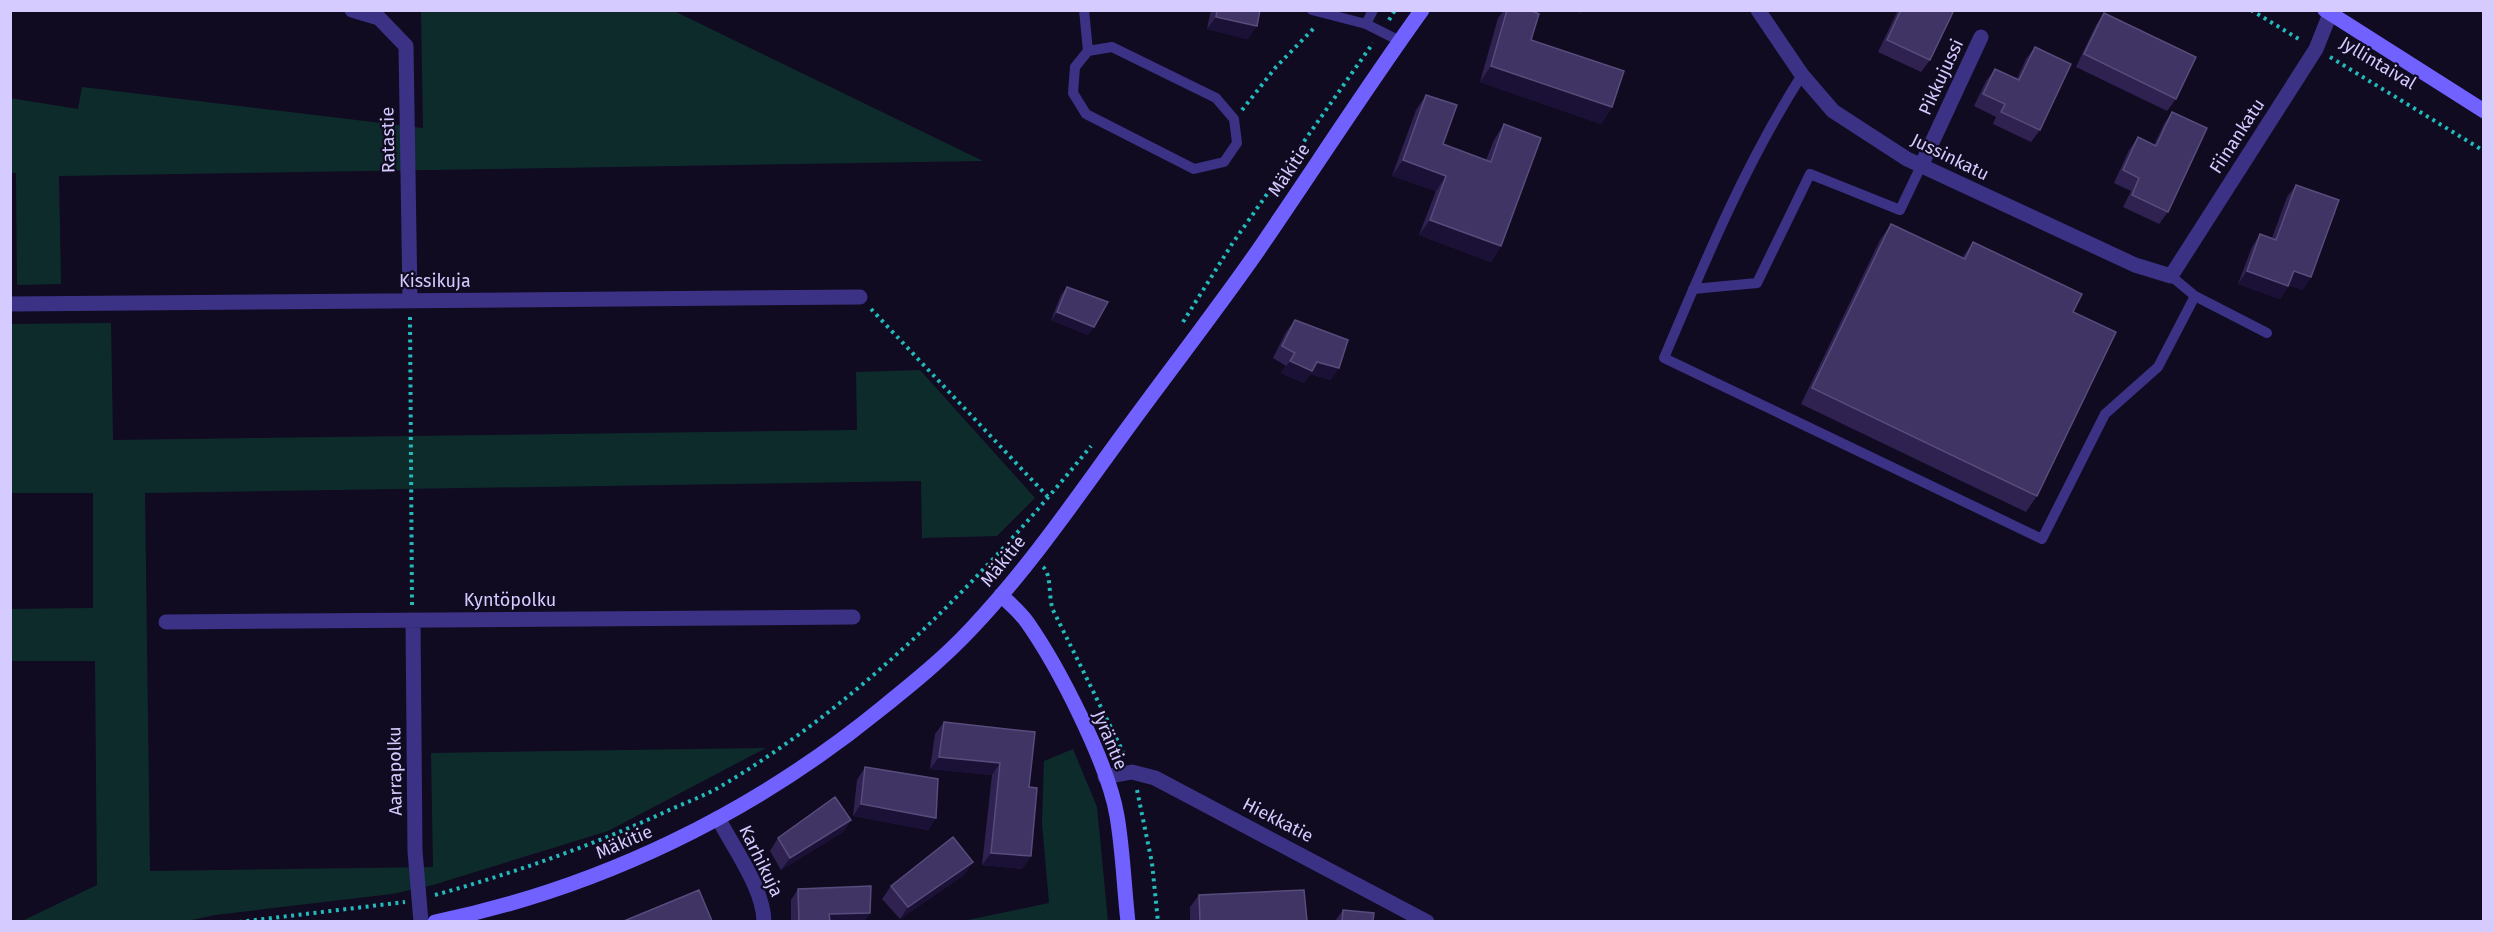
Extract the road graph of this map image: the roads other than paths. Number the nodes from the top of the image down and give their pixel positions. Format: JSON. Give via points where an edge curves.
{"nodes":[{"id":1,"x":352,"y":10,"type":"edge"},
{"id":2,"x":1084,"y":10,"type":"edge"},
{"id":3,"x":1312,"y":10,"type":"edge"},
{"id":4,"x":1373,"y":10,"type":"edge"},
{"id":5,"x":1422,"y":10,"type":"edge"},
{"id":6,"x":1758,"y":10,"type":"edge"},
{"id":7,"x":2327,"y":12,"type":"edge"},
{"id":8,"x":1366,"y":24,"type":"junction"},
{"id":9,"x":1981,"y":37,"type":"dead end"},
{"id":10,"x":1400,"y":41,"type":"junction"},
{"id":11,"x":1088,"y":51,"type":"junction"},
{"id":12,"x":1802,"y":75,"type":"junction"},
{"id":13,"x":2484,"y":111,"type":"edge"},
{"id":14,"x":1921,"y":166,"type":"junction"},
{"id":15,"x":2171,"y":276,"type":"junction"},
{"id":16,"x":1693,"y":289,"type":"junction"},
{"id":17,"x":2195,"y":296,"type":"junction"},
{"id":18,"x":860,"y":297,"type":"road end"},
{"id":19,"x":410,"y":301,"type":"junction"},
{"id":20,"x":10,"y":304,"type":"edge"},
{"id":21,"x":2267,"y":333,"type":"dead end"},
{"id":22,"x":1001,"y":595,"type":"junction"},
{"id":23,"x":853,"y":617,"type":"dead end"},
{"id":24,"x":413,"y":620,"type":"junction"},
{"id":25,"x":166,"y":622,"type":"dead end"},
{"id":26,"x":1106,"y":777,"type":"junction"},
{"id":27,"x":718,"y":818,"type":"junction"},
{"id":28,"x":421,"y":921,"type":"edge"},
{"id":29,"x":435,"y":921,"type":"edge"},
{"id":30,"x":764,"y":921,"type":"edge"},
{"id":31,"x":1128,"y":921,"type":"edge"},
{"id":32,"x":1426,"y":921,"type":"edge"}],
"edges":[{"from":1,"to":19,"type":"street","name":"Ratastie","via":[[379,18],[406,46]]},
{"from":2,"to":11,"type":"lane"},
{"from":3,"to":8,"type":"lane"},
{"from":4,"to":8,"type":"lane"},
{"from":5,"to":10,"type":"street","name":"Mäkitie"},
{"from":6,"to":12,"type":"street","name":"Jussinkatu"},
{"from":7,"to":13,"type":"street","name":"Jyllintaival"},
{"from":7,"to":15,"type":"street","name":"Fiinankatu","via":[[2316,49]]},
{"from":8,"to":10,"type":"lane"},
{"from":9,"to":14,"type":"street","name":"Pikkujussi"},
{"from":10,"to":22,"type":"street","name":"Mäkitie","via":[[1255,254],[1032,559]]},
{"from":11,"to":11,"type":"lane","via":[[1075,67],[1073,93],[1086,114],[1194,168],[1224,162],[1237,143],[1234,119],[1216,98],[1112,47]]},
{"from":12,"to":14,"type":"street","name":"Jussinkatu","via":[[1833,111]]},
{"from":12,"to":16,"type":"lane","via":[[1716,233]]},
{"from":14,"to":15,"type":"street","name":"Jussinkatu","via":[[2135,265]]},
{"from":14,"to":16,"type":"lane","via":[[1900,210],[1810,174],[1757,283]]},
{"from":15,"to":17,"type":"lane"},
{"from":16,"to":17,"type":"lane","via":[[1664,358],[2042,539],[2105,414],[2158,367]]},
{"from":17,"to":21,"type":"lane"},
{"from":18,"to":19,"type":"street","name":"Kissikuja"},
{"from":19,"to":20,"type":"street","name":"Kissikuja"},
{"from":22,"to":26,"type":"street","name":"Jyräntie","via":[[1026,620],[1053,665]]},
{"from":22,"to":27,"type":"street","name":"Mäkitie","via":[[927,670],[853,731],[774,787]]},
{"from":23,"to":24,"type":"street","name":"Kyntöpolku"},
{"from":24,"to":25,"type":"street","name":"Kyntöpolku"},
{"from":24,"to":28,"type":"street","name":"Aarrapolku"},
{"from":26,"to":31,"type":"street","name":"Jyräntie","via":[[1117,815]]},
{"from":26,"to":32,"type":"street","name":"Hiekkatie","via":[[1132,772],[1155,778]]},
{"from":27,"to":29,"type":"street","name":"Mäkitie","via":[[649,854],[579,882],[490,910]]},
{"from":27,"to":30,"type":"street","name":"Karhikuja","via":[[745,866],[764,910]]}]}
